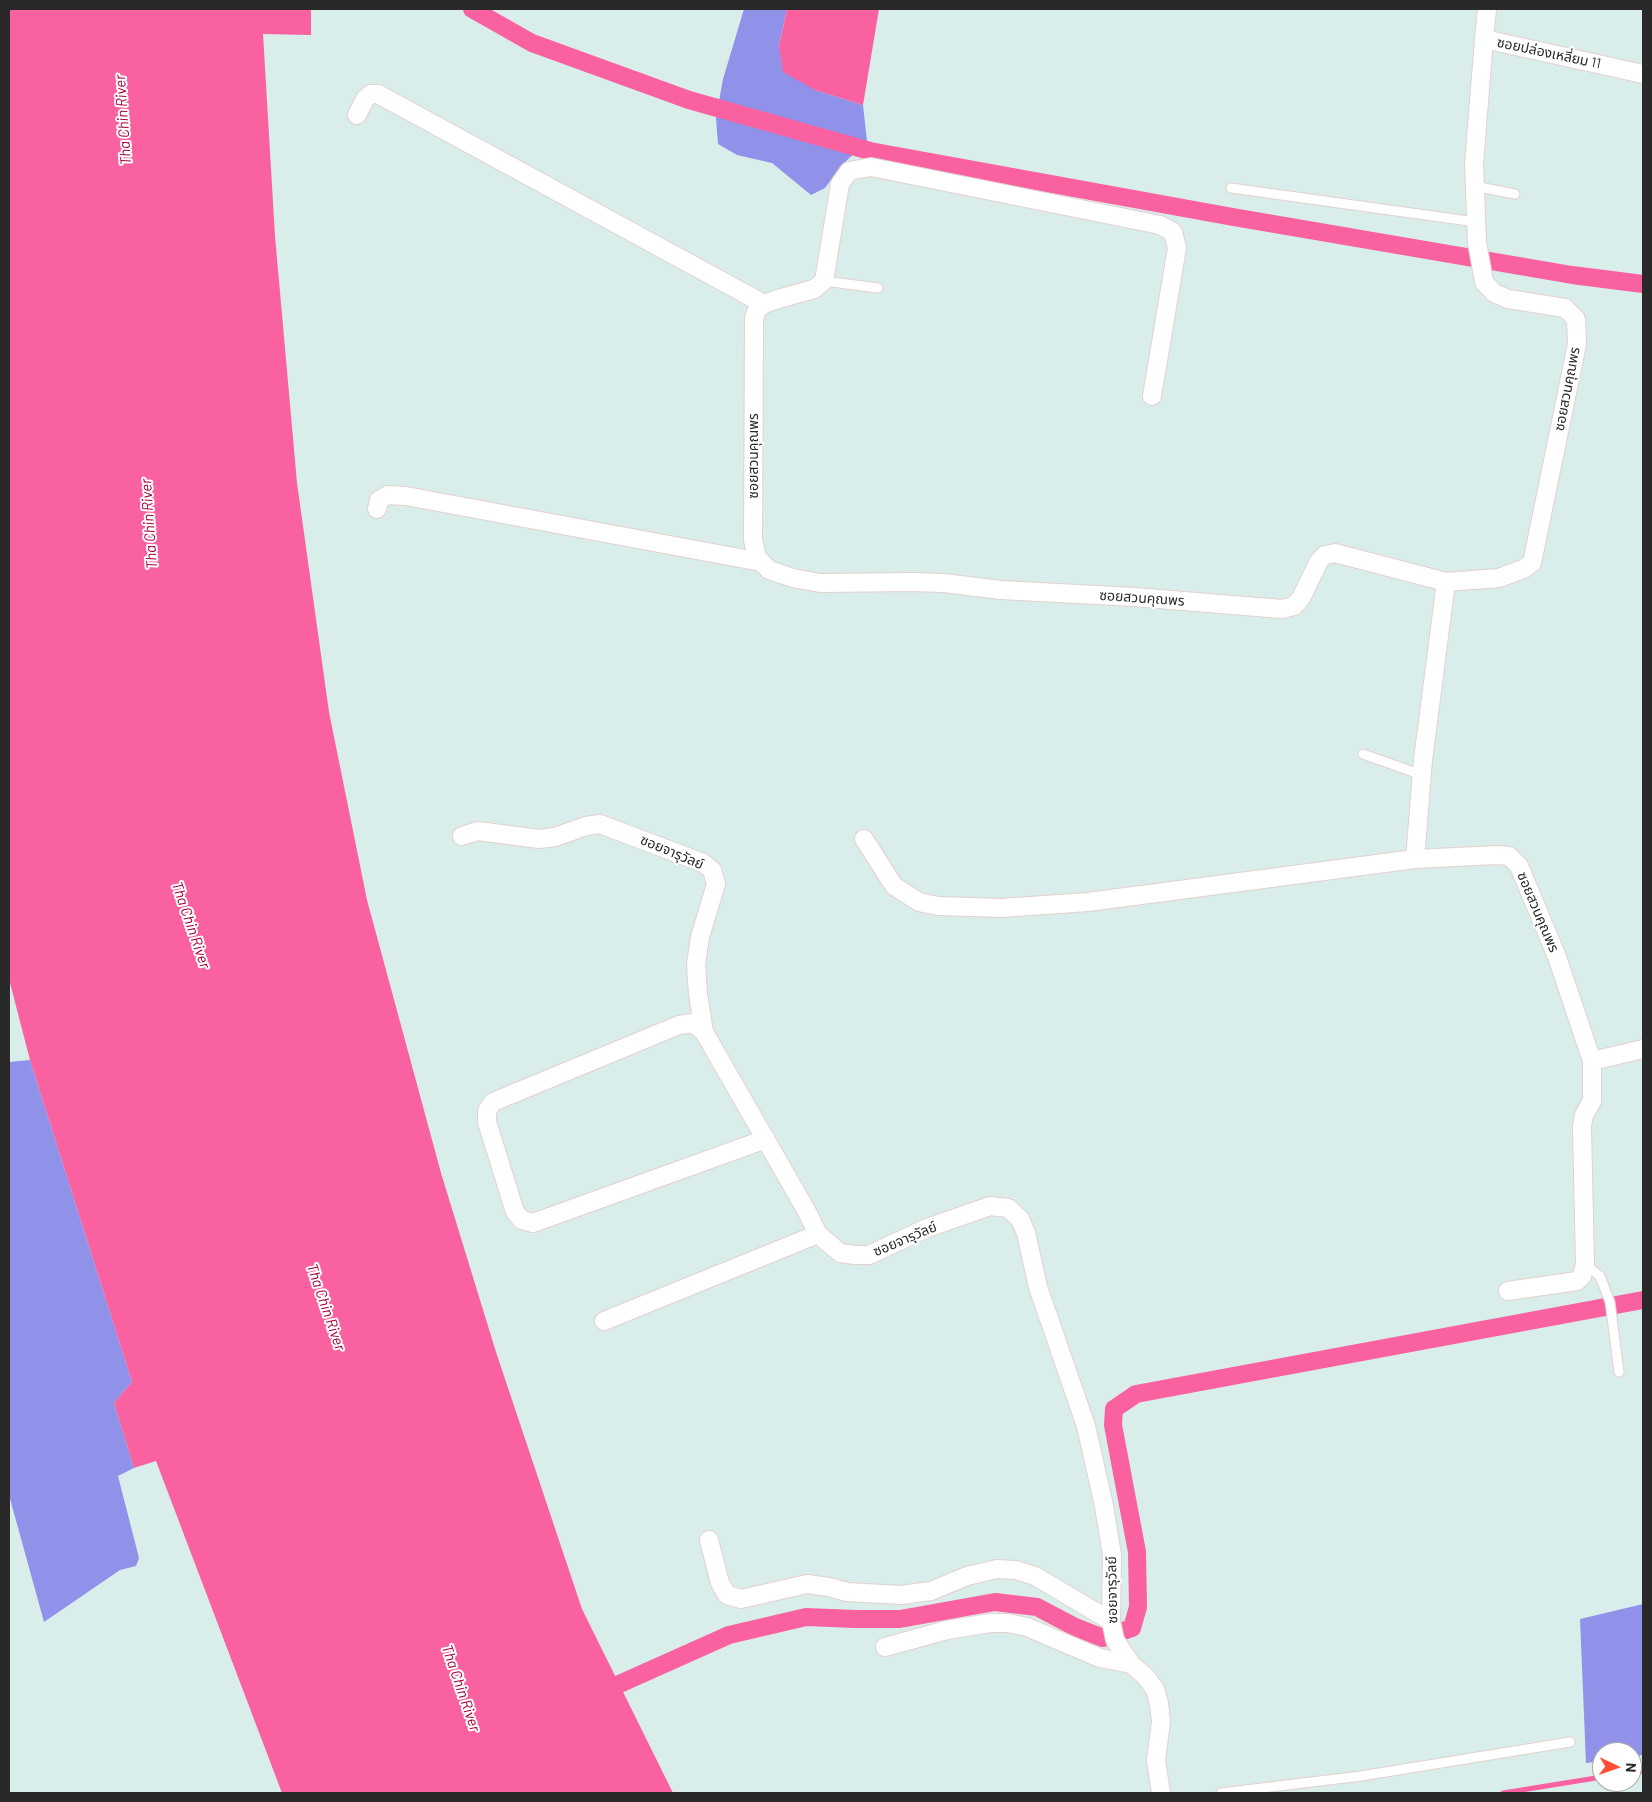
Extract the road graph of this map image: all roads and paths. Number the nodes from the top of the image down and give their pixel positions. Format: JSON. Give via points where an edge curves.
{"nodes":[{"id":1,"x":1487,"y":9,"type":"edge"},
{"id":2,"x":1484,"y":39,"type":"junction"},
{"id":3,"x":1643,"y":74,"type":"edge"},
{"id":4,"x":357,"y":115,"type":"dead end"},
{"id":5,"x":1474,"y":186,"type":"junction"},
{"id":6,"x":1231,"y":188,"type":"dead end"},
{"id":7,"x":1515,"y":194,"type":"dead end"},
{"id":8,"x":1476,"y":222,"type":"junction"},
{"id":9,"x":824,"y":281,"type":"junction"},
{"id":10,"x":878,"y":288,"type":"dead end"},
{"id":11,"x":764,"y":304,"type":"junction"},
{"id":12,"x":1152,"y":396,"type":"dead end"},
{"id":13,"x":377,"y":509,"type":"dead end"},
{"id":14,"x":761,"y":562,"type":"junction"},
{"id":15,"x":1446,"y":582,"type":"junction"},
{"id":16,"x":1364,"y":754,"type":"dead end"},
{"id":17,"x":1422,"y":775,"type":"junction"},
{"id":18,"x":462,"y":836,"type":"dead end"},
{"id":19,"x":864,"y":839,"type":"dead end"},
{"id":20,"x":1415,"y":860,"type":"junction"},
{"id":21,"x":704,"y":1032,"type":"junction"},
{"id":22,"x":1643,"y":1049,"type":"edge"},
{"id":23,"x":1592,"y":1061,"type":"junction"},
{"id":24,"x":766,"y":1139,"type":"junction"},
{"id":25,"x":818,"y":1234,"type":"junction"},
{"id":26,"x":1585,"y":1264,"type":"junction"},
{"id":27,"x":1508,"y":1291,"type":"dead end"},
{"id":28,"x":604,"y":1321,"type":"dead end"},
{"id":29,"x":1619,"y":1372,"type":"dead end"},
{"id":30,"x":709,"y":1540,"type":"dead end"},
{"id":31,"x":1112,"y":1621,"type":"junction"},
{"id":32,"x":885,"y":1647,"type":"dead end"},
{"id":33,"x":1131,"y":1664,"type":"junction"},
{"id":34,"x":1570,"y":1742,"type":"dead end"},
{"id":35,"x":1161,"y":1793,"type":"edge"},
{"id":36,"x":1221,"y":1793,"type":"edge"}],
"edges":[{"from":1,"to":2,"type":"street","name":"ซอยปล่องเหลี่ยม 11"},
{"from":2,"to":3,"type":"street","name":"ซอยปล่องเหลี่ยม 11"},
{"from":2,"to":5,"type":"street","name":"ซอยสวนคุณพร"},
{"from":4,"to":11,"type":"street","via":[[365,100],[371,94],[378,94]]},
{"from":5,"to":7,"type":"lane"},
{"from":5,"to":8,"type":"street","name":"ซอยสวนคุณพร"},
{"from":6,"to":8,"type":"lane"},
{"from":8,"to":15,"type":"street","name":"ซอยสวนคุณพร","via":[[1484,282],[1508,299],[1565,308],[1576,320],[1577,344],[1532,563],[1500,578]]},
{"from":9,"to":10,"type":"lane"},
{"from":9,"to":11,"type":"street","via":[[814,289]]},
{"from":9,"to":12,"type":"street","via":[[840,184],[849,171],[871,167],[1160,225],[1173,232],[1177,248]]},
{"from":11,"to":14,"type":"street","name":"ซอยสวนคุณพร","via":[[754,318],[753,540]]},
{"from":13,"to":14,"type":"street","via":[[379,500],[388,495],[406,496]]},
{"from":14,"to":15,"type":"street","name":"ซอยสวนคุณพร","via":[[769,570],[820,583],[944,583],[1001,590],[1282,609],[1294,606],[1319,561],[1325,555],[1335,553]]},
{"from":15,"to":17,"type":"street"},
{"from":16,"to":17,"type":"lane"},
{"from":17,"to":20,"type":"street"},
{"from":18,"to":21,"type":"street","name":"ซอยจารุวัลย์","via":[[478,831],[539,839],[600,824],[702,863],[712,870],[716,884],[700,937],[696,965]]},
{"from":19,"to":20,"type":"street","name":"ซอยสวนคุณพร","via":[[894,886],[919,902],[938,906],[1001,908],[1088,902]]},
{"from":20,"to":23,"type":"street","name":"ซอยสวนคุณพร","via":[[1497,855],[1509,856],[1519,866],[1557,957]]},
{"from":21,"to":24,"type":"street","name":"ซอยจารุวัลย์"},
{"from":21,"to":24,"type":"street","via":[[693,1023],[678,1025],[493,1102],[487,1111],[487,1122],[515,1212],[522,1220],[533,1223]]},
{"from":22,"to":23,"type":"street"},
{"from":23,"to":26,"type":"street","name":"ซอยสวนคุณพร","via":[[1592,1101],[1582,1126]]},
{"from":24,"to":25,"type":"street","name":"ซอยจารุวัลย์"},
{"from":25,"to":28,"type":"street"},
{"from":25,"to":31,"type":"street","name":"ซอยจารุวัลย์","via":[[840,1253],[868,1255],[927,1228],[990,1206],[1008,1208],[1020,1219],[1038,1287],[1086,1426],[1112,1555]]},
{"from":26,"to":27,"type":"street","via":[[1577,1281]]},
{"from":26,"to":29,"type":"lane","via":[[1600,1276],[1610,1302]]},
{"from":30,"to":31,"type":"street","via":[[720,1582],[727,1595],[741,1599],[807,1584],[847,1592],[901,1595],[931,1591],[967,1576],[997,1569],[1016,1570],[1035,1576]]},
{"from":31,"to":33,"type":"street","name":"ซอยจารุวัลย์","via":[[1115,1640]]},
{"from":32,"to":33,"type":"street","via":[[947,1630],[1008,1623],[1027,1627],[1100,1658]]},
{"from":33,"to":35,"type":"street","name":"ซอยจารุวัลย์","via":[[1155,1689],[1159,1703],[1156,1760]]},
{"from":34,"to":36,"type":"lane","via":[[1361,1776]]}]}
